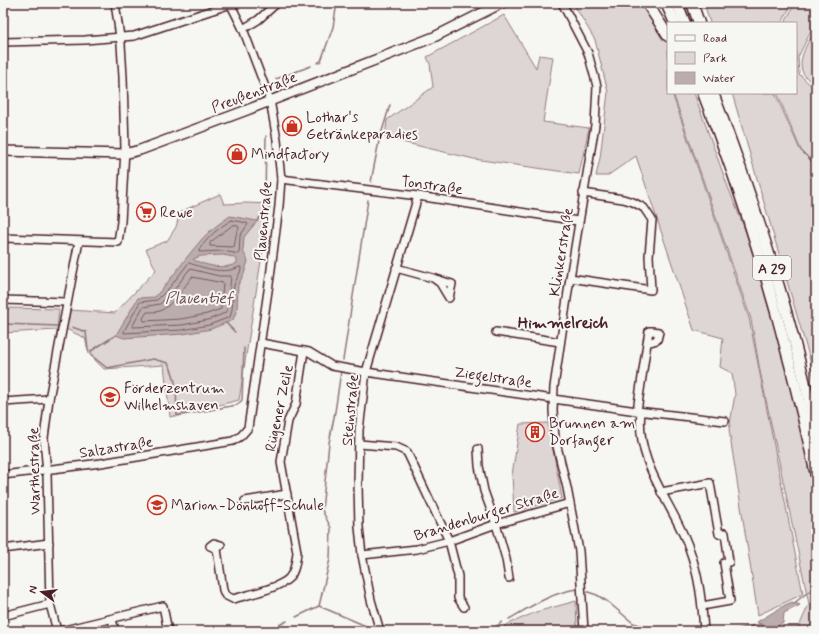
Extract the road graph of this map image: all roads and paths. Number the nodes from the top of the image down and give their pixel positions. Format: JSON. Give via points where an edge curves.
{"nodes":[{"id":1,"x":115,"y":3,"type":"edge"},
{"id":2,"x":277,"y":3,"type":"edge"},
{"id":3,"x":502,"y":3,"type":"edge"},
{"id":4,"x":562,"y":3,"type":"edge"},
{"id":5,"x":647,"y":3,"type":"edge"},
{"id":6,"x":666,"y":3,"type":"edge"},
{"id":7,"x":677,"y":3,"type":"edge"},
{"id":8,"x":692,"y":3,"type":"edge"},
{"id":9,"x":231,"y":4,"type":"edge"},
{"id":10,"x":675,"y":22,"type":"edge"},
{"id":11,"x":685,"y":22,"type":"edge"},
{"id":12,"x":698,"y":22,"type":"edge"},
{"id":13,"x":243,"y":29,"type":"junction"},
{"id":14,"x":667,"y":35,"type":"edge"},
{"id":15,"x":119,"y":38,"type":"junction"},
{"id":16,"x":3,"y":42,"type":"edge"},
{"id":17,"x":706,"y":94,"type":"edge"},
{"id":18,"x":717,"y":94,"type":"edge"},
{"id":19,"x":270,"y":100,"type":"junction"},
{"id":20,"x":718,"y":106,"type":"junction"},
{"id":21,"x":3,"y":151,"type":"edge"},
{"id":22,"x":124,"y":154,"type":"junction"},
{"id":23,"x":281,"y":180,"type":"junction"},
{"id":24,"x":583,"y":193,"type":"junction"},
{"id":25,"x":418,"y":196,"type":"junction"},
{"id":26,"x":578,"y":221,"type":"junction"},
{"id":27,"x":3,"y":238,"type":"edge"},
{"id":28,"x":79,"y":241,"type":"junction"},
{"id":29,"x":396,"y":268,"type":"junction"},
{"id":30,"x":433,"y":278,"type":"dead end"},
{"id":31,"x":570,"y":278,"type":"junction"},
{"id":32,"x":3,"y":300,"type":"edge"},
{"id":33,"x":67,"y":302,"type":"junction"},
{"id":34,"x":496,"y":332,"type":"dead end"},
{"id":35,"x":560,"y":342,"type":"junction"},
{"id":36,"x":261,"y":343,"type":"junction"},
{"id":37,"x":647,"y":343,"type":"dead end"},
{"id":38,"x":304,"y":351,"type":"junction"},
{"id":39,"x":366,"y":372,"type":"junction"},
{"id":40,"x":49,"y":399,"type":"junction"},
{"id":41,"x":553,"y":399,"type":"junction"},
{"id":42,"x":3,"y":402,"type":"edge"},
{"id":43,"x":639,"y":412,"type":"junction"},
{"id":44,"x":725,"y":421,"type":"dead end"},
{"id":45,"x":816,"y":433,"type":"edge"},
{"id":46,"x":233,"y":441,"type":"joint"},
{"id":47,"x":359,"y":444,"type":"junction"},
{"id":48,"x":478,"y":449,"type":"dead end"},
{"id":49,"x":46,"y":470,"type":"junction"},
{"id":50,"x":3,"y":475,"type":"edge"},
{"id":51,"x":816,"y":475,"type":"edge"},
{"id":52,"x":661,"y":492,"type":"junction"},
{"id":53,"x":287,"y":494,"type":"junction"},
{"id":54,"x":245,"y":501,"type":"dead end"},
{"id":55,"x":570,"y":502,"type":"junction"},
{"id":56,"x":496,"y":524,"type":"junction"},
{"id":57,"x":448,"y":541,"type":"junction"},
{"id":58,"x":49,"y":543,"type":"junction"},
{"id":59,"x":3,"y":549,"type":"edge"},
{"id":60,"x":217,"y":549,"type":"dead end"},
{"id":61,"x":362,"y":555,"type":"junction"},
{"id":62,"x":509,"y":578,"type":"dead end"},
{"id":63,"x":50,"y":604,"type":"junction"},
{"id":64,"x":702,"y":606,"type":"junction"},
{"id":65,"x":464,"y":607,"type":"dead end"},
{"id":66,"x":3,"y":616,"type":"edge"},
{"id":67,"x":112,"y":619,"type":"junction"},
{"id":68,"x":57,"y":631,"type":"edge"},
{"id":69,"x":60,"y":631,"type":"edge"},
{"id":70,"x":115,"y":631,"type":"edge"},
{"id":71,"x":168,"y":631,"type":"edge"},
{"id":72,"x":380,"y":631,"type":"edge"},
{"id":73,"x":584,"y":631,"type":"edge"},
{"id":74,"x":704,"y":631,"type":"edge"}],
"edges":[{"from":1,"to":15,"type":"street"},
{"from":2,"to":13,"type":"street"},
{"from":3,"to":19,"type":"main road","name":"Preußenstraße","via":[[434,37]]},
{"from":4,"to":24,"type":"street","name":"Klinkerstraße","via":[[588,53],[597,86],[595,125]]},
{"from":5,"to":14,"type":"highway"},
{"from":6,"to":10,"type":"highway"},
{"from":7,"to":11,"type":"highway"},
{"from":8,"to":12,"type":"highway"},
{"from":9,"to":13,"type":"street","name":"Plauenstraße"},
{"from":9,"to":15,"type":"street","via":[[134,36]]},
{"from":13,"to":19,"type":"street","name":"Plauenstraße"},
{"from":15,"to":16,"type":"street"},
{"from":15,"to":22,"type":"street","via":[[123,77]]},
{"from":17,"to":20,"type":"highway","number":"A 29"},
{"from":17,"to":51,"type":"highway","number":"A 29","via":[[746,211],[776,311]]},
{"from":18,"to":20,"type":"highway"},
{"from":19,"to":22,"type":"main road","name":"Preußenstraße","via":[[172,139]]},
{"from":19,"to":23,"type":"street","name":"Plauenstraße"},
{"from":20,"to":45,"type":"highway","number":"A 29","via":[[770,259]]},
{"from":21,"to":22,"type":"main road","name":"Preußenstraße"},
{"from":22,"to":28,"type":"street","via":[[118,242]]},
{"from":23,"to":25,"type":"street","name":"Tonstraße"},
{"from":23,"to":36,"type":"street","name":"Plauenstraße"},
{"from":24,"to":26,"type":"street","name":"Klinkerstraße"},
{"from":24,"to":31,"type":"street","via":[[623,199],[644,208],[652,220],[649,256],[651,290]]},
{"from":25,"to":26,"type":"street","name":"Tonstraße"},
{"from":25,"to":29,"type":"street","name":"Steinstraße"},
{"from":26,"to":31,"type":"street","name":"Klinkerstraße"},
{"from":27,"to":28,"type":"street"},
{"from":28,"to":33,"type":"street","name":"Warthestraße"},
{"from":29,"to":30,"type":"street"},
{"from":29,"to":39,"type":"street","name":"Steinstraße"},
{"from":31,"to":35,"type":"street","name":"Klinkerstraße"},
{"from":32,"to":33,"type":"street"},
{"from":33,"to":40,"type":"street","name":"Warthestraße"},
{"from":34,"to":35,"type":"street"},
{"from":35,"to":41,"type":"street","name":"Klinkerstraße"},
{"from":36,"to":38,"type":"street","name":"Ziegelstraße"},
{"from":36,"to":46,"type":"street","name":"Plauenstraße","via":[[248,428]]},
{"from":37,"to":43,"type":"street"},
{"from":38,"to":39,"type":"street","name":"Ziegelstraße","via":[[332,366]]},
{"from":38,"to":53,"type":"street","name":"Rügener Zeile","via":[[296,404],[288,421],[281,462]]},
{"from":39,"to":41,"type":"street","name":"Ziegelstraße"},
{"from":39,"to":47,"type":"street","name":"Steinstraße"},
{"from":40,"to":42,"type":"street"},
{"from":40,"to":49,"type":"street","name":"Warthestraße","via":[[44,438]]},
{"from":41,"to":43,"type":"street","name":"Ziegelstraße"},
{"from":41,"to":55,"type":"street","name":"Klinkerstraße","via":[[555,438]]},
{"from":43,"to":44,"type":"street","name":"Ziegelstraße"},
{"from":43,"to":52,"type":"street","via":[[646,458]]},
{"from":46,"to":49,"type":"street","name":"Salzastraße"},
{"from":47,"to":57,"type":"street","via":[[396,447],[407,452]]},
{"from":47,"to":61,"type":"street","name":"Steinstraße","via":[[359,527]]},
{"from":48,"to":56,"type":"street","via":[[484,491]]},
{"from":49,"to":50,"type":"street","name":"Salzastraße"},
{"from":49,"to":58,"type":"street","name":"Warthestraße"},
{"from":52,"to":64,"type":"street","via":[[688,546],[695,567]]},
{"from":52,"to":64,"type":"street","via":[[710,483],[719,534],[724,534],[730,562],[724,563],[730,601]]},
{"from":53,"to":54,"type":"street"},
{"from":53,"to":60,"type":"street","name":"Rügener Zeile","via":[[297,552],[290,578],[283,583],[233,599],[225,595],[223,590]]},
{"from":55,"to":56,"type":"street","name":"Brandenburger Straße"},
{"from":55,"to":73,"type":"street","name":"Klinkerstraße","via":[[579,551]]},
{"from":56,"to":57,"type":"street","name":"Brandenburger Straße"},
{"from":56,"to":62,"type":"street"},
{"from":57,"to":61,"type":"street","name":"Brandenburger Straße","via":[[417,549]]},
{"from":57,"to":65,"type":"street","via":[[458,576],[458,598]]},
{"from":58,"to":59,"type":"street"},
{"from":58,"to":63,"type":"street","name":"Warthestraße"},
{"from":61,"to":72,"type":"street","name":"Steinstraße"},
{"from":63,"to":66,"type":"street"},
{"from":63,"to":68,"type":"street","name":"Warthestraße"},
{"from":64,"to":74,"type":"street"},
{"from":67,"to":69,"type":"street"},
{"from":67,"to":70,"type":"street"},
{"from":67,"to":71,"type":"street","via":[[163,606]]}]}
